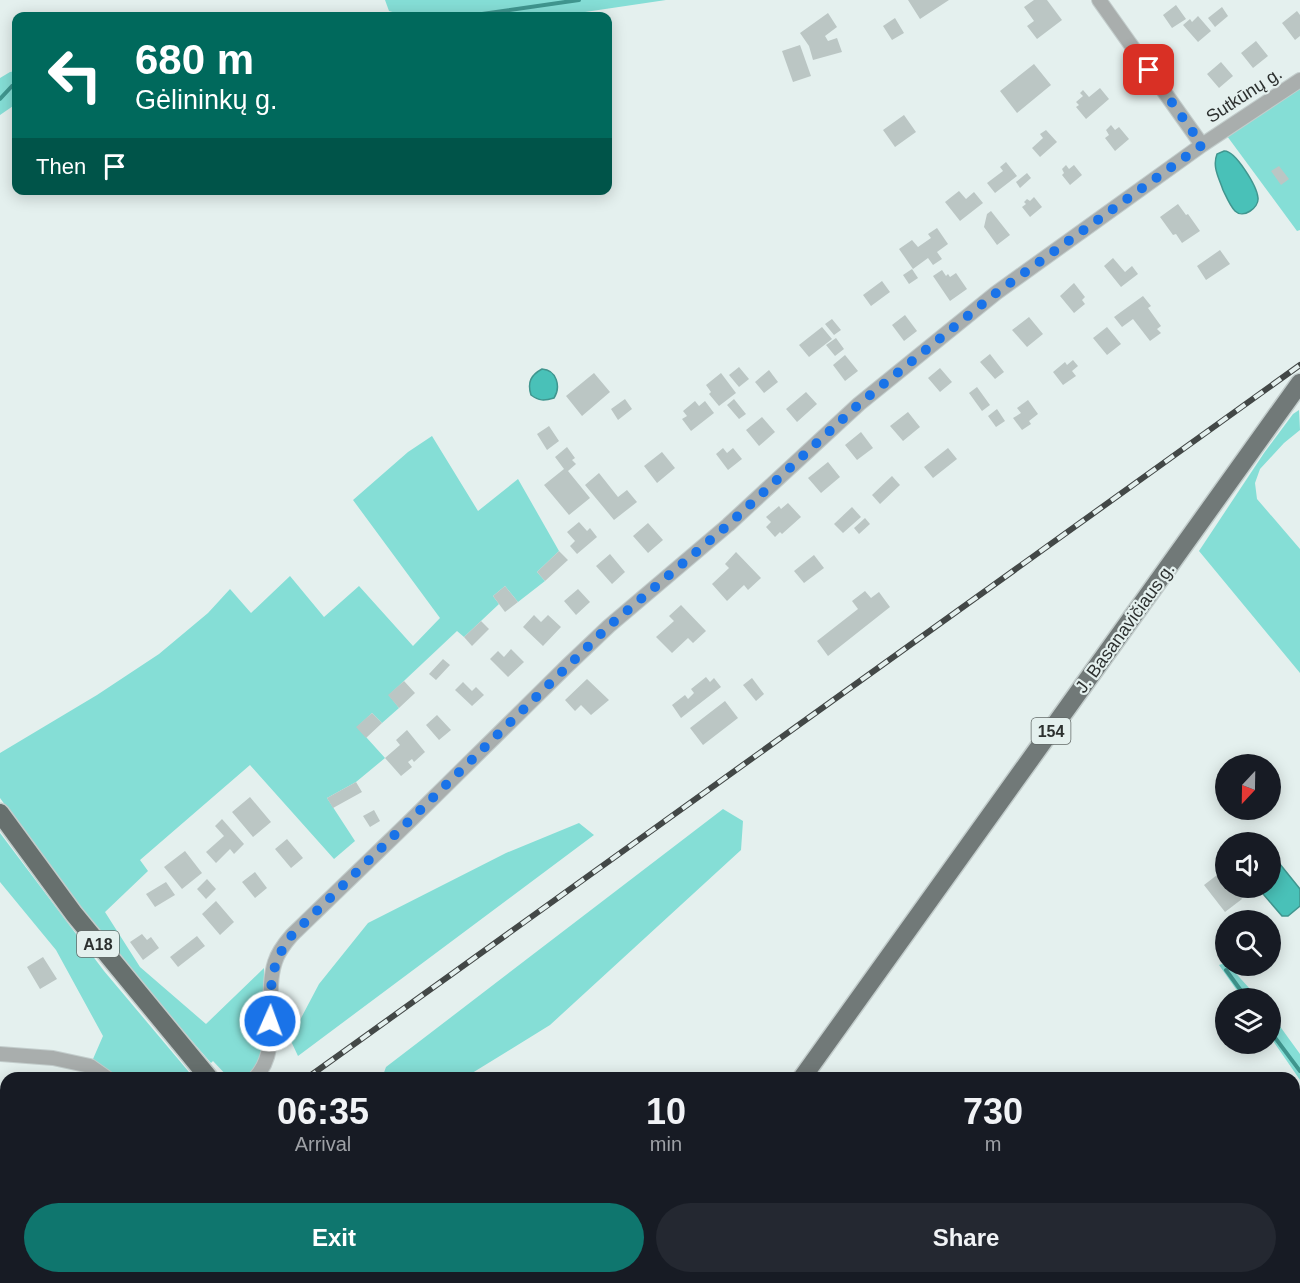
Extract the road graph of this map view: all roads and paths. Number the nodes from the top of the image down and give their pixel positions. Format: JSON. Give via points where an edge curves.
{"nodes":[{"id":1,"x":1098,"y":0,"type":"edge"},
{"id":2,"x":1300,"y":80,"type":"edge"},
{"id":3,"x":1202,"y":145,"type":"junction"},
{"id":4,"x":1300,"y":383,"type":"edge"},
{"id":5,"x":0,"y":813,"type":"edge"},
{"id":6,"x":0,"y":1054,"type":"edge"},
{"id":7,"x":98,"y":1072,"type":"edge"},
{"id":8,"x":203,"y":1072,"type":"edge"},
{"id":9,"x":261,"y":1072,"type":"edge"},
{"id":10,"x":806,"y":1072,"type":"edge"}],
"edges":[{"from":1,"to":3,"type":"street"},
{"from":2,"to":3,"type":"street","name":"Sutkūnų g."},
{"from":3,"to":9,"type":"street","name":"Sutkūnų g.","via":[[996,293],[859,404],[728,525],[609,626],[292,935],[275,962],[269,1045]]},
{"from":4,"to":10,"type":"main road","name":"J. Basanavičiaus g.","number":"154"},
{"from":5,"to":8,"type":"highway","number":"A18","via":[[74,914]]},
{"from":6,"to":7,"type":"street","via":[[53,1058],[90,1066]]}]}
